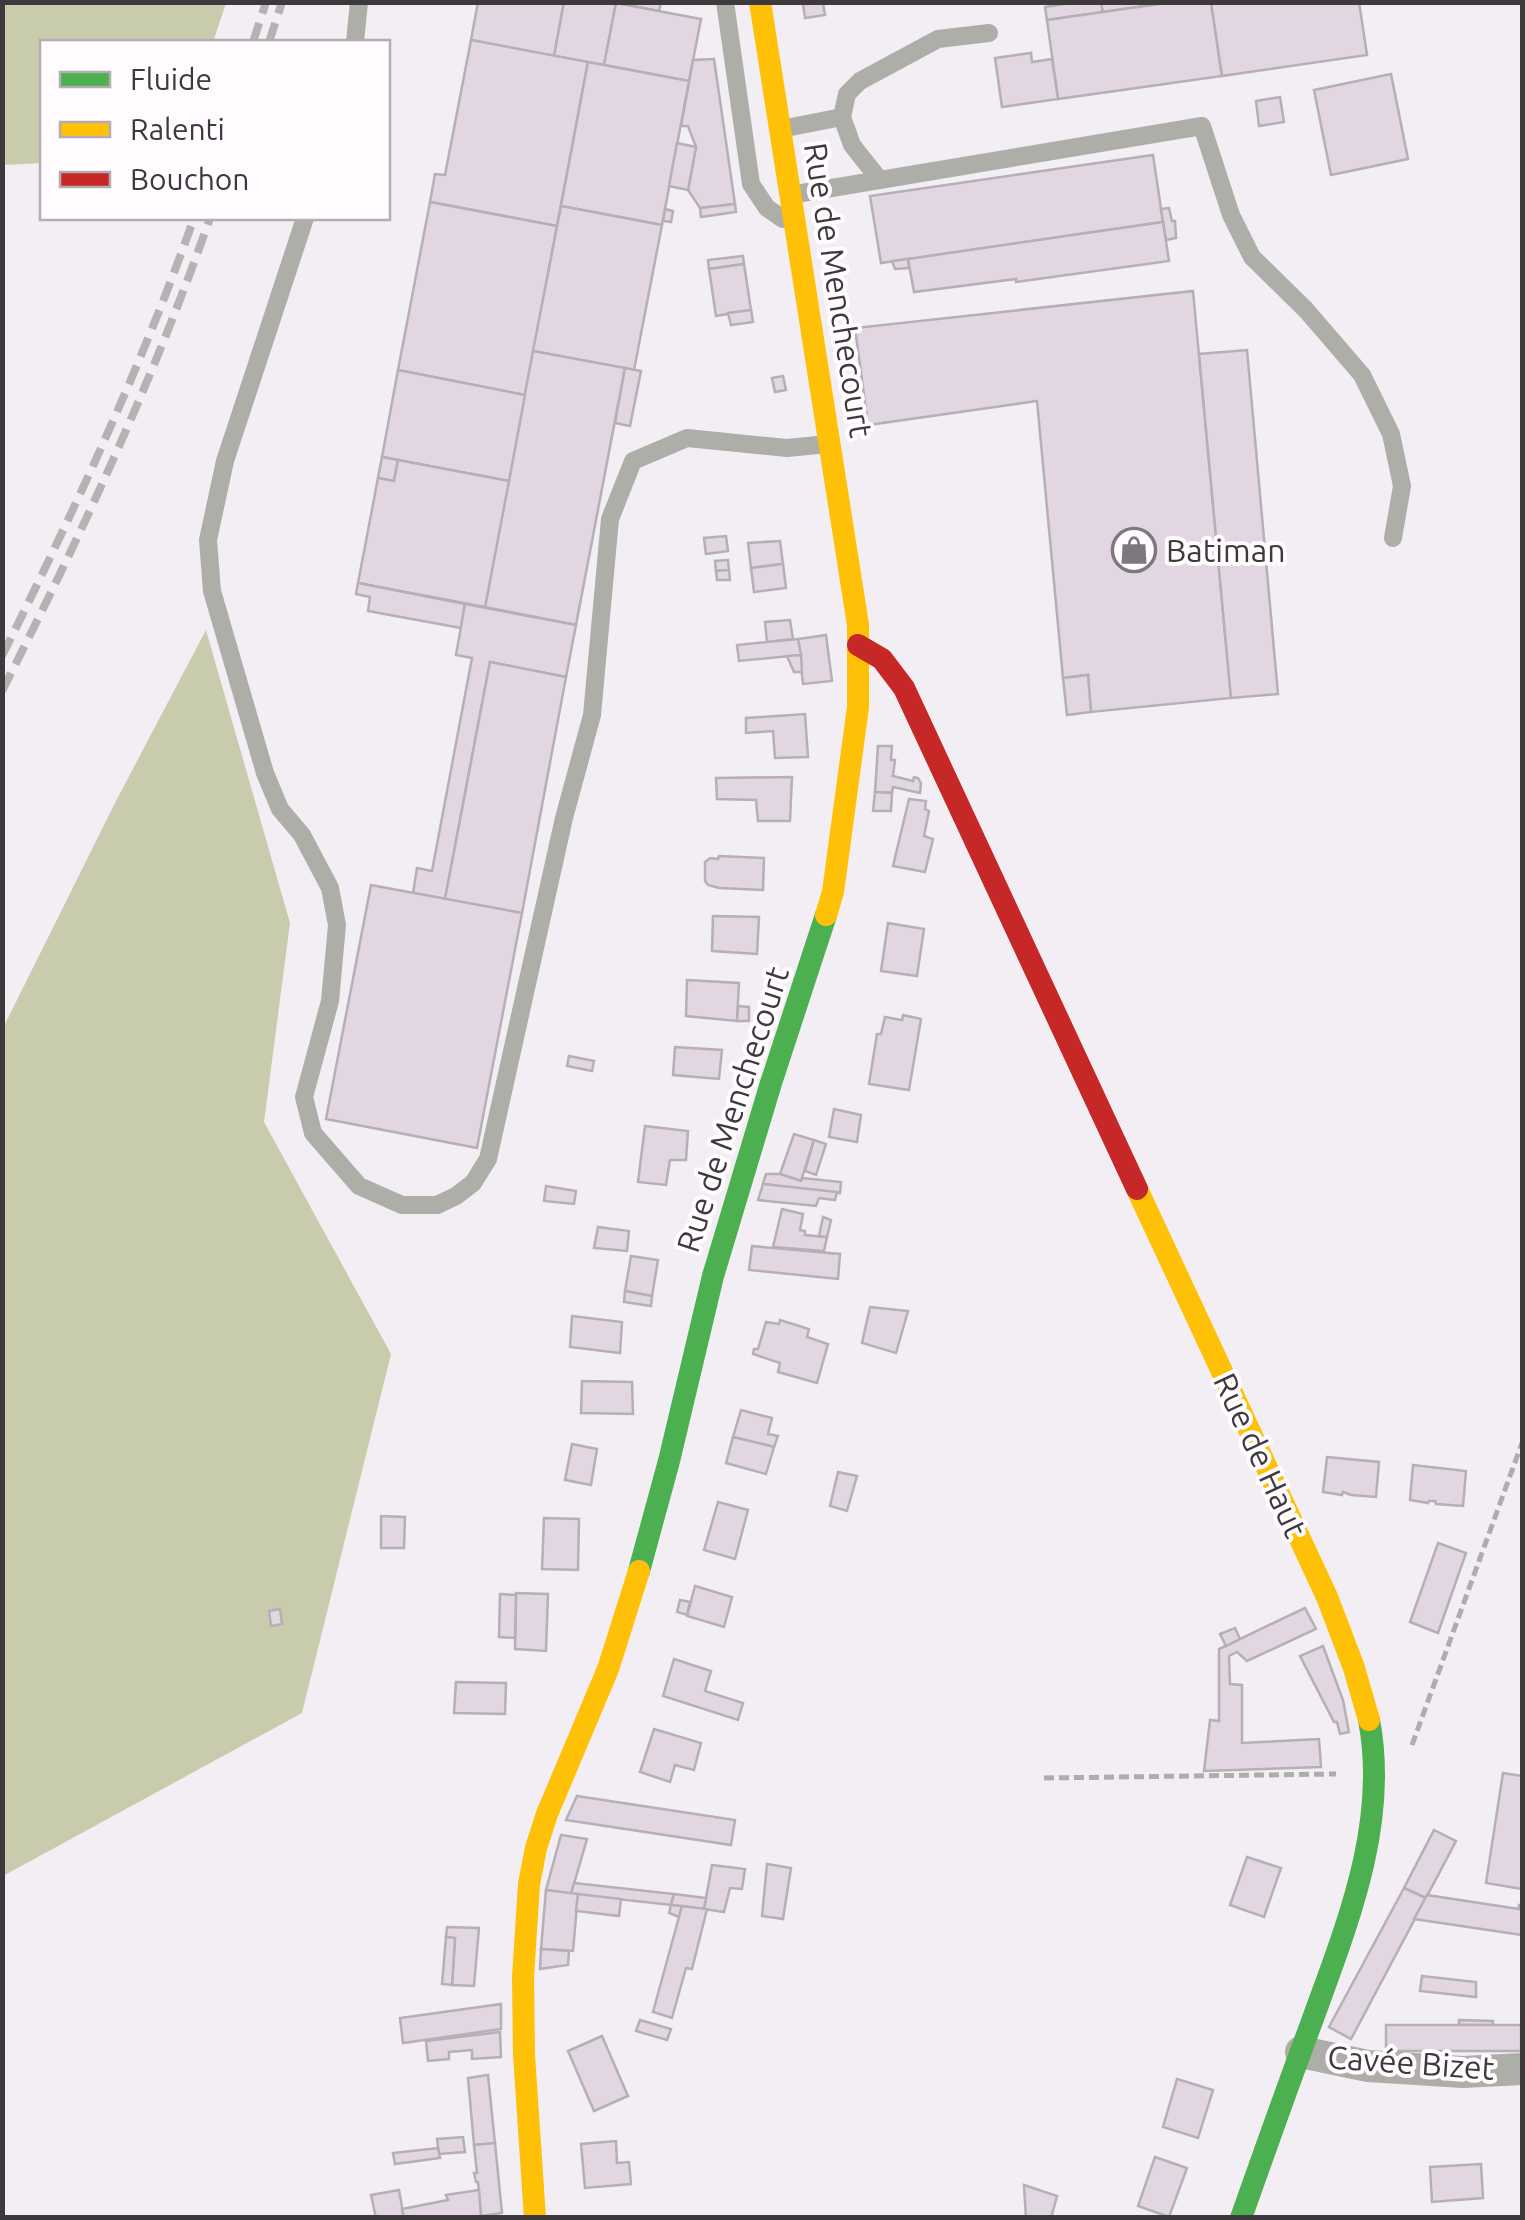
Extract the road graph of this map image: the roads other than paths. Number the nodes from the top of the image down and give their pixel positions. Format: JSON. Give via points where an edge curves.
{"nodes":[{"id":1,"x":359,"y":2,"type":"edge"},
{"id":2,"x":725,"y":2,"type":"edge"},
{"id":3,"x":760,"y":2,"type":"edge"},
{"id":4,"x":989,"y":33,"type":"dead end"},
{"id":5,"x":355,"y":40,"type":"edge"},
{"id":6,"x":842,"y":117,"type":"junction"},
{"id":7,"x":780,"y":130,"type":"junction"},
{"id":8,"x":879,"y":180,"type":"junction"},
{"id":9,"x":791,"y":195,"type":"junction"},
{"id":10,"x":304,"y":220,"type":"edge"},
{"id":11,"x":796,"y":228,"type":"junction"},
{"id":12,"x":830,"y":444,"type":"junction"},
{"id":13,"x":1393,"y":538,"type":"dead end"},
{"id":14,"x":858,"y":645,"type":"junction"},
{"id":15,"x":858,"y":700,"type":"junction"},
{"id":16,"x":920,"y":725,"type":"junction"},
{"id":17,"x":1301,"y":2052,"type":"junction"},
{"id":18,"x":1522,"y":2069,"type":"edge"},
{"id":19,"x":536,"y":2218,"type":"edge"},
{"id":20,"x":1241,"y":2218,"type":"edge"}],
"edges":[{"from":1,"to":5,"type":"lane"},
{"from":2,"to":11,"type":"lane","via":[[751,184],[767,208]]},
{"from":3,"to":7,"type":"main road","name":"Rue de Menchecourt"},
{"from":4,"to":6,"type":"lane","via":[[938,39],[860,81],[847,94]]},
{"from":6,"to":7,"type":"lane"},
{"from":6,"to":8,"type":"lane","via":[[852,145]]},
{"from":7,"to":9,"type":"main road","name":"Rue de Menchecourt"},
{"from":8,"to":9,"type":"lane"},
{"from":8,"to":13,"type":"lane","via":[[1202,126],[1252,257],[1362,375],[1391,434],[1402,486]]},
{"from":9,"to":11,"type":"main road","name":"Rue de Menchecourt"},
{"from":10,"to":12,"type":"lane","via":[[225,461],[208,540],[212,591],[280,809],[330,888],[336,924],[330,1001],[304,1096],[313,1133],[359,1186],[402,1205],[456,1196],[488,1159],[592,715],[610,519],[633,461],[687,438],[787,448]]},
{"from":11,"to":12,"type":"main road","name":"Rue de Menchecourt"},
{"from":12,"to":14,"type":"main road","name":"Rue de Menchecourt"},
{"from":14,"to":15,"type":"main road","name":"Rue de Menchecourt"},
{"from":14,"to":16,"type":"main road","name":"Rue de Haut","via":[[892,668]]},
{"from":15,"to":16,"type":"street","via":[[884,700]]},
{"from":15,"to":19,"type":"main road","name":"Rue de Menchecourt","via":[[841,847],[820,941],[718,1260],[632,1594],[536,1848],[523,1977]]},
{"from":16,"to":17,"type":"main road","name":"Rue de Haut","via":[[1327,1597],[1362,1688],[1374,1768],[1368,1848]]},
{"from":17,"to":18,"type":"street","name":"Cavée Bizet","via":[[1368,2066]]},
{"from":17,"to":20,"type":"main road","name":"Rue de Haut"}]}
